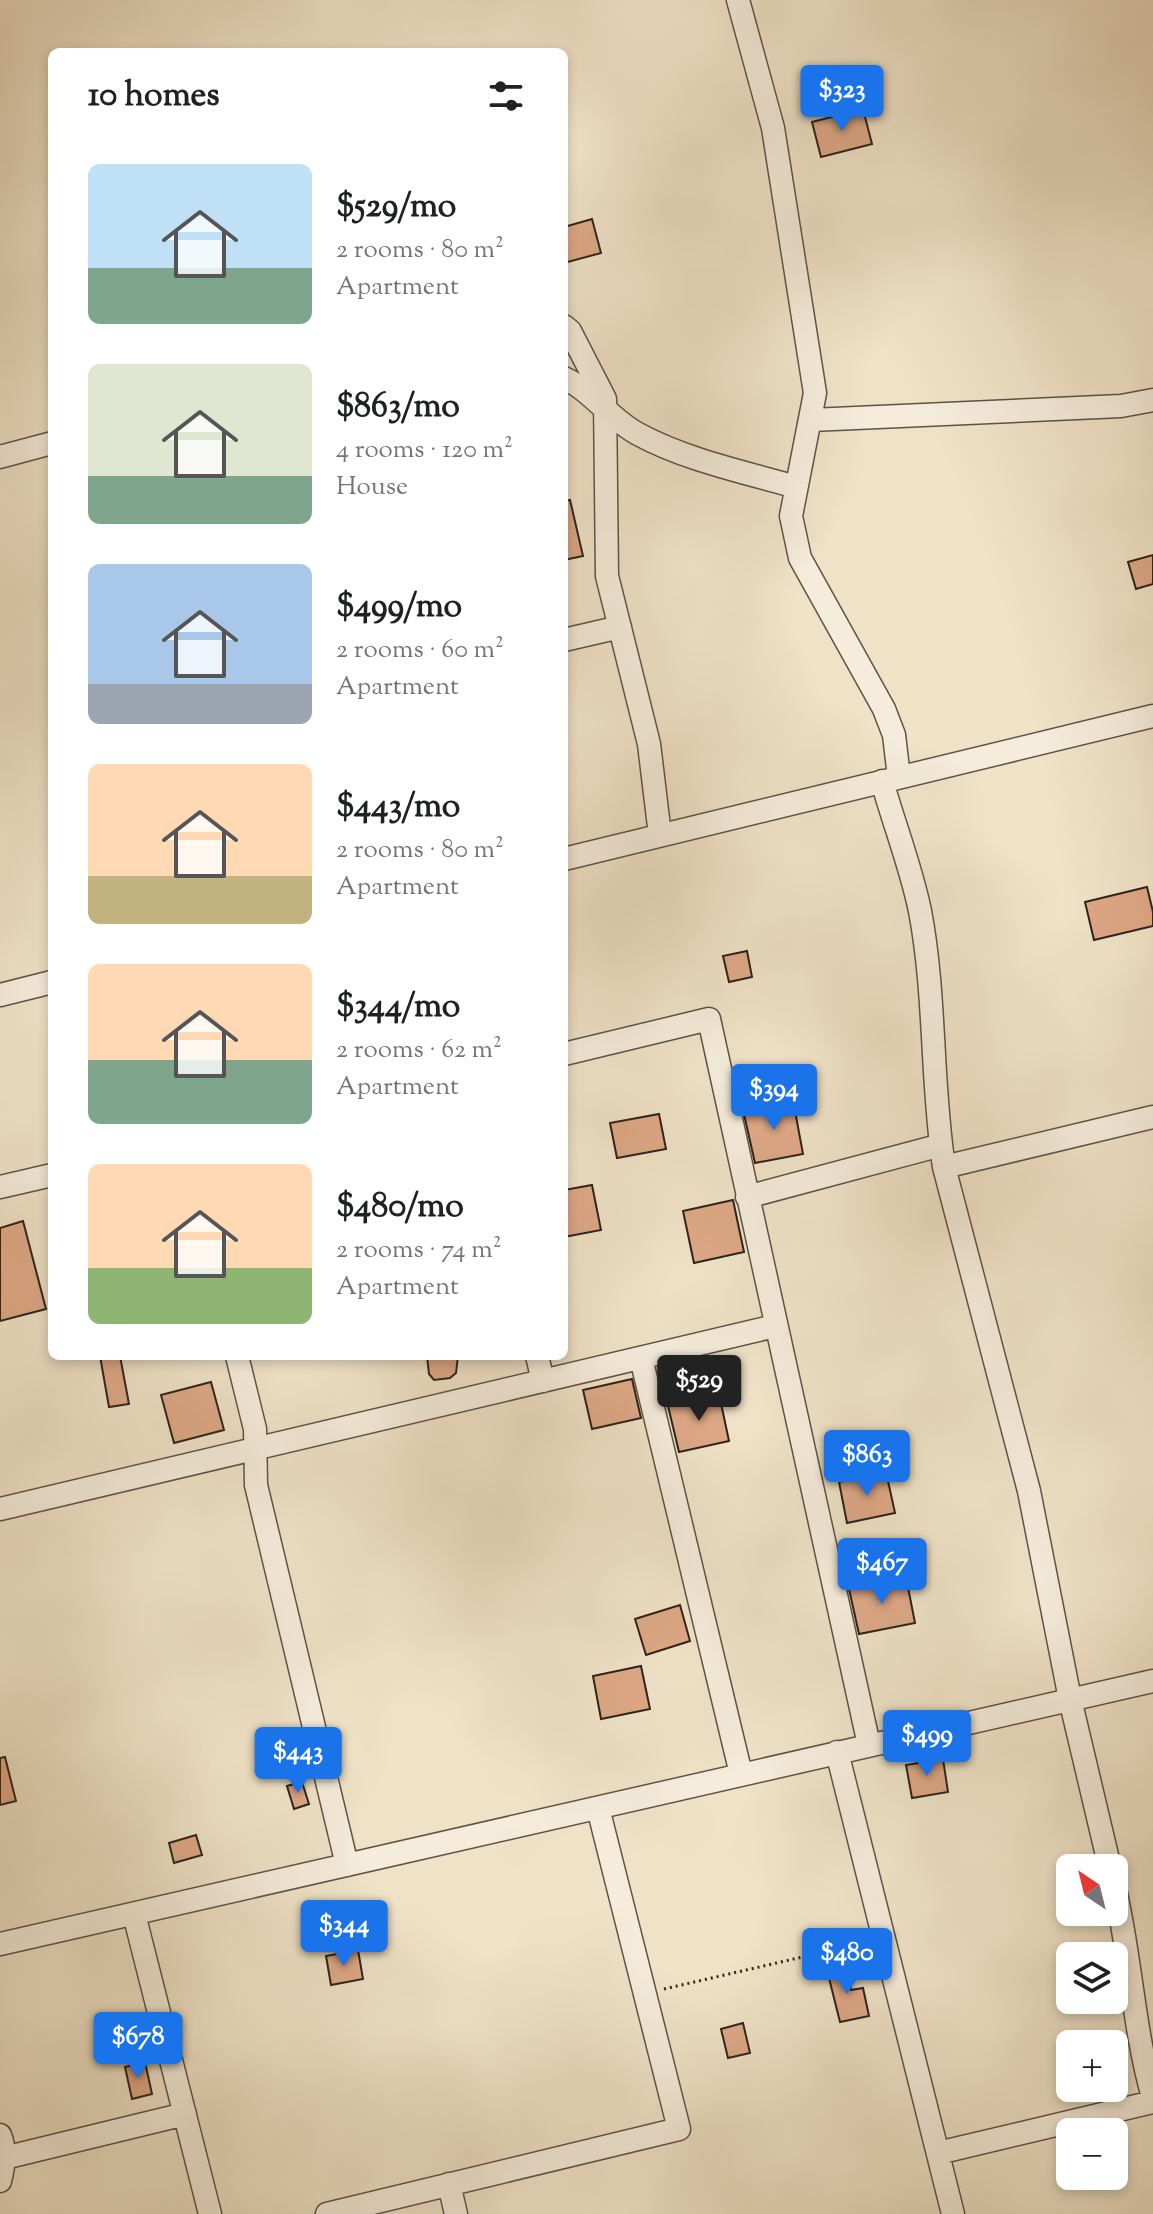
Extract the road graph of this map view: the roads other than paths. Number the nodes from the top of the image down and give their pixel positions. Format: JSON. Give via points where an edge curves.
{"nodes":[{"id":1,"x":738,"y":0,"type":"edge"},
{"id":2,"x":568,"y":329,"type":"edge"},
{"id":3,"x":568,"y":380,"type":"edge"},
{"id":4,"x":1153,"y":400,"type":"edge"},
{"id":5,"x":605,"y":411,"type":"junction"},
{"id":6,"x":811,"y":420,"type":"junction"},
{"id":7,"x":48,"y":444,"type":"edge"},
{"id":8,"x":0,"y":457,"type":"edge"},
{"id":9,"x":796,"y":487,"type":"junction"},
{"id":10,"x":620,"y":627,"type":"junction"},
{"id":11,"x":568,"y":639,"type":"edge"},
{"id":12,"x":1153,"y":716,"type":"edge"},
{"id":13,"x":890,"y":779,"type":"junction"},
{"id":14,"x":660,"y":835,"type":"junction"},
{"id":15,"x":568,"y":858,"type":"edge"},
{"id":16,"x":48,"y":983,"type":"edge"},
{"id":17,"x":0,"y":995,"type":"edge"},
{"id":18,"x":568,"y":1053,"type":"edge"},
{"id":19,"x":1153,"y":1117,"type":"edge"},
{"id":20,"x":941,"y":1145,"type":"junction"},
{"id":21,"x":944,"y":1167,"type":"junction"},
{"id":22,"x":48,"y":1176,"type":"edge"},
{"id":23,"x":0,"y":1187,"type":"edge"},
{"id":24,"x":747,"y":1197,"type":"junction"},
{"id":25,"x":775,"y":1326,"type":"junction"},
{"id":26,"x":641,"y":1358,"type":"junction"},
{"id":27,"x":238,"y":1360,"type":"edge"},
{"id":28,"x":538,"y":1360,"type":"edge"},
{"id":29,"x":543,"y":1381,"type":"junction"},
{"id":30,"x":255,"y":1449,"type":"junction"},
{"id":31,"x":0,"y":1509,"type":"edge"},
{"id":32,"x":1153,"y":1681,"type":"edge"},
{"id":33,"x":1070,"y":1699,"type":"junction"},
{"id":34,"x":869,"y":1745,"type":"junction"},
{"id":35,"x":837,"y":1752,"type":"junction"},
{"id":36,"x":741,"y":1774,"type":"junction"},
{"id":37,"x":598,"y":1808,"type":"junction"},
{"id":38,"x":1107,"y":1854,"type":"edge"},
{"id":39,"x":347,"y":1865,"type":"junction"},
{"id":40,"x":134,"y":1914,"type":"junction"},
{"id":41,"x":1124,"y":1926,"type":"edge"},
{"id":42,"x":0,"y":1944,"type":"edge"},
{"id":43,"x":1149,"y":2071,"type":"edge"},
{"id":44,"x":1153,"y":2099,"type":"edge"},
{"id":45,"x":185,"y":2114,"type":"junction"},
{"id":46,"x":0,"y":2135,"type":"edge"},
{"id":47,"x":938,"y":2153,"type":"junction"},
{"id":48,"x":4,"y":2158,"type":"junction"},
{"id":49,"x":0,"y":2181,"type":"edge"},
{"id":50,"x":449,"y":2184,"type":"junction"},
{"id":51,"x":210,"y":2214,"type":"edge"},
{"id":52,"x":327,"y":2214,"type":"edge"},
{"id":53,"x":456,"y":2214,"type":"edge"},
{"id":54,"x":953,"y":2214,"type":"edge"}],
"edges":[{"from":1,"to":6,"type":"street","via":[[773,128],[813,374]]},
{"from":2,"to":5,"type":"street","via":[[605,399]]},
{"from":3,"to":5,"type":"street"},
{"from":4,"to":6,"type":"street","via":[[1121,406]]},
{"from":5,"to":9,"type":"street","via":[[641,436]]},
{"from":5,"to":10,"type":"street","via":[[607,576]]},
{"from":6,"to":9,"type":"street"},
{"from":7,"to":8,"type":"street"},
{"from":9,"to":13,"type":"street","via":[[791,516],[800,558],[884,709],[894,735]]},
{"from":10,"to":11,"type":"street"},
{"from":10,"to":14,"type":"street","via":[[649,744]]},
{"from":12,"to":13,"type":"street"},
{"from":13,"to":14,"type":"street"},
{"from":13,"to":20,"type":"street","via":[[926,956]]},
{"from":14,"to":15,"type":"street"},
{"from":16,"to":17,"type":"street"},
{"from":18,"to":24,"type":"street","via":[[709,1019]]},
{"from":19,"to":21,"type":"street"},
{"from":20,"to":21,"type":"street"},
{"from":20,"to":24,"type":"street"},
{"from":21,"to":33,"type":"street","via":[[1029,1491]]},
{"from":22,"to":23,"type":"street"},
{"from":24,"to":25,"type":"street"},
{"from":25,"to":26,"type":"street"},
{"from":25,"to":34,"type":"street"},
{"from":26,"to":29,"type":"street"},
{"from":26,"to":36,"type":"street"},
{"from":27,"to":30,"type":"street"},
{"from":28,"to":29,"type":"street"},
{"from":29,"to":30,"type":"street"},
{"from":30,"to":31,"type":"street"},
{"from":30,"to":39,"type":"street","via":[[256,1485]]},
{"from":32,"to":33,"type":"street"},
{"from":33,"to":34,"type":"street"},
{"from":33,"to":38,"type":"street"},
{"from":34,"to":35,"type":"street"},
{"from":35,"to":36,"type":"street"},
{"from":35,"to":47,"type":"street"},
{"from":36,"to":37,"type":"street"},
{"from":37,"to":39,"type":"street"},
{"from":37,"to":50,"type":"street","via":[[679,2129]]},
{"from":39,"to":40,"type":"street"},
{"from":40,"to":42,"type":"street"},
{"from":40,"to":45,"type":"street"},
{"from":41,"to":43,"type":"street","via":[[1141,2055]]},
{"from":43,"to":44,"type":"street"},
{"from":44,"to":47,"type":"street"},
{"from":45,"to":48,"type":"street"},
{"from":45,"to":51,"type":"street"},
{"from":46,"to":48,"type":"street"},
{"from":47,"to":54,"type":"street"},
{"from":48,"to":49,"type":"street"},
{"from":50,"to":52,"type":"street"},
{"from":50,"to":53,"type":"street"}]}
